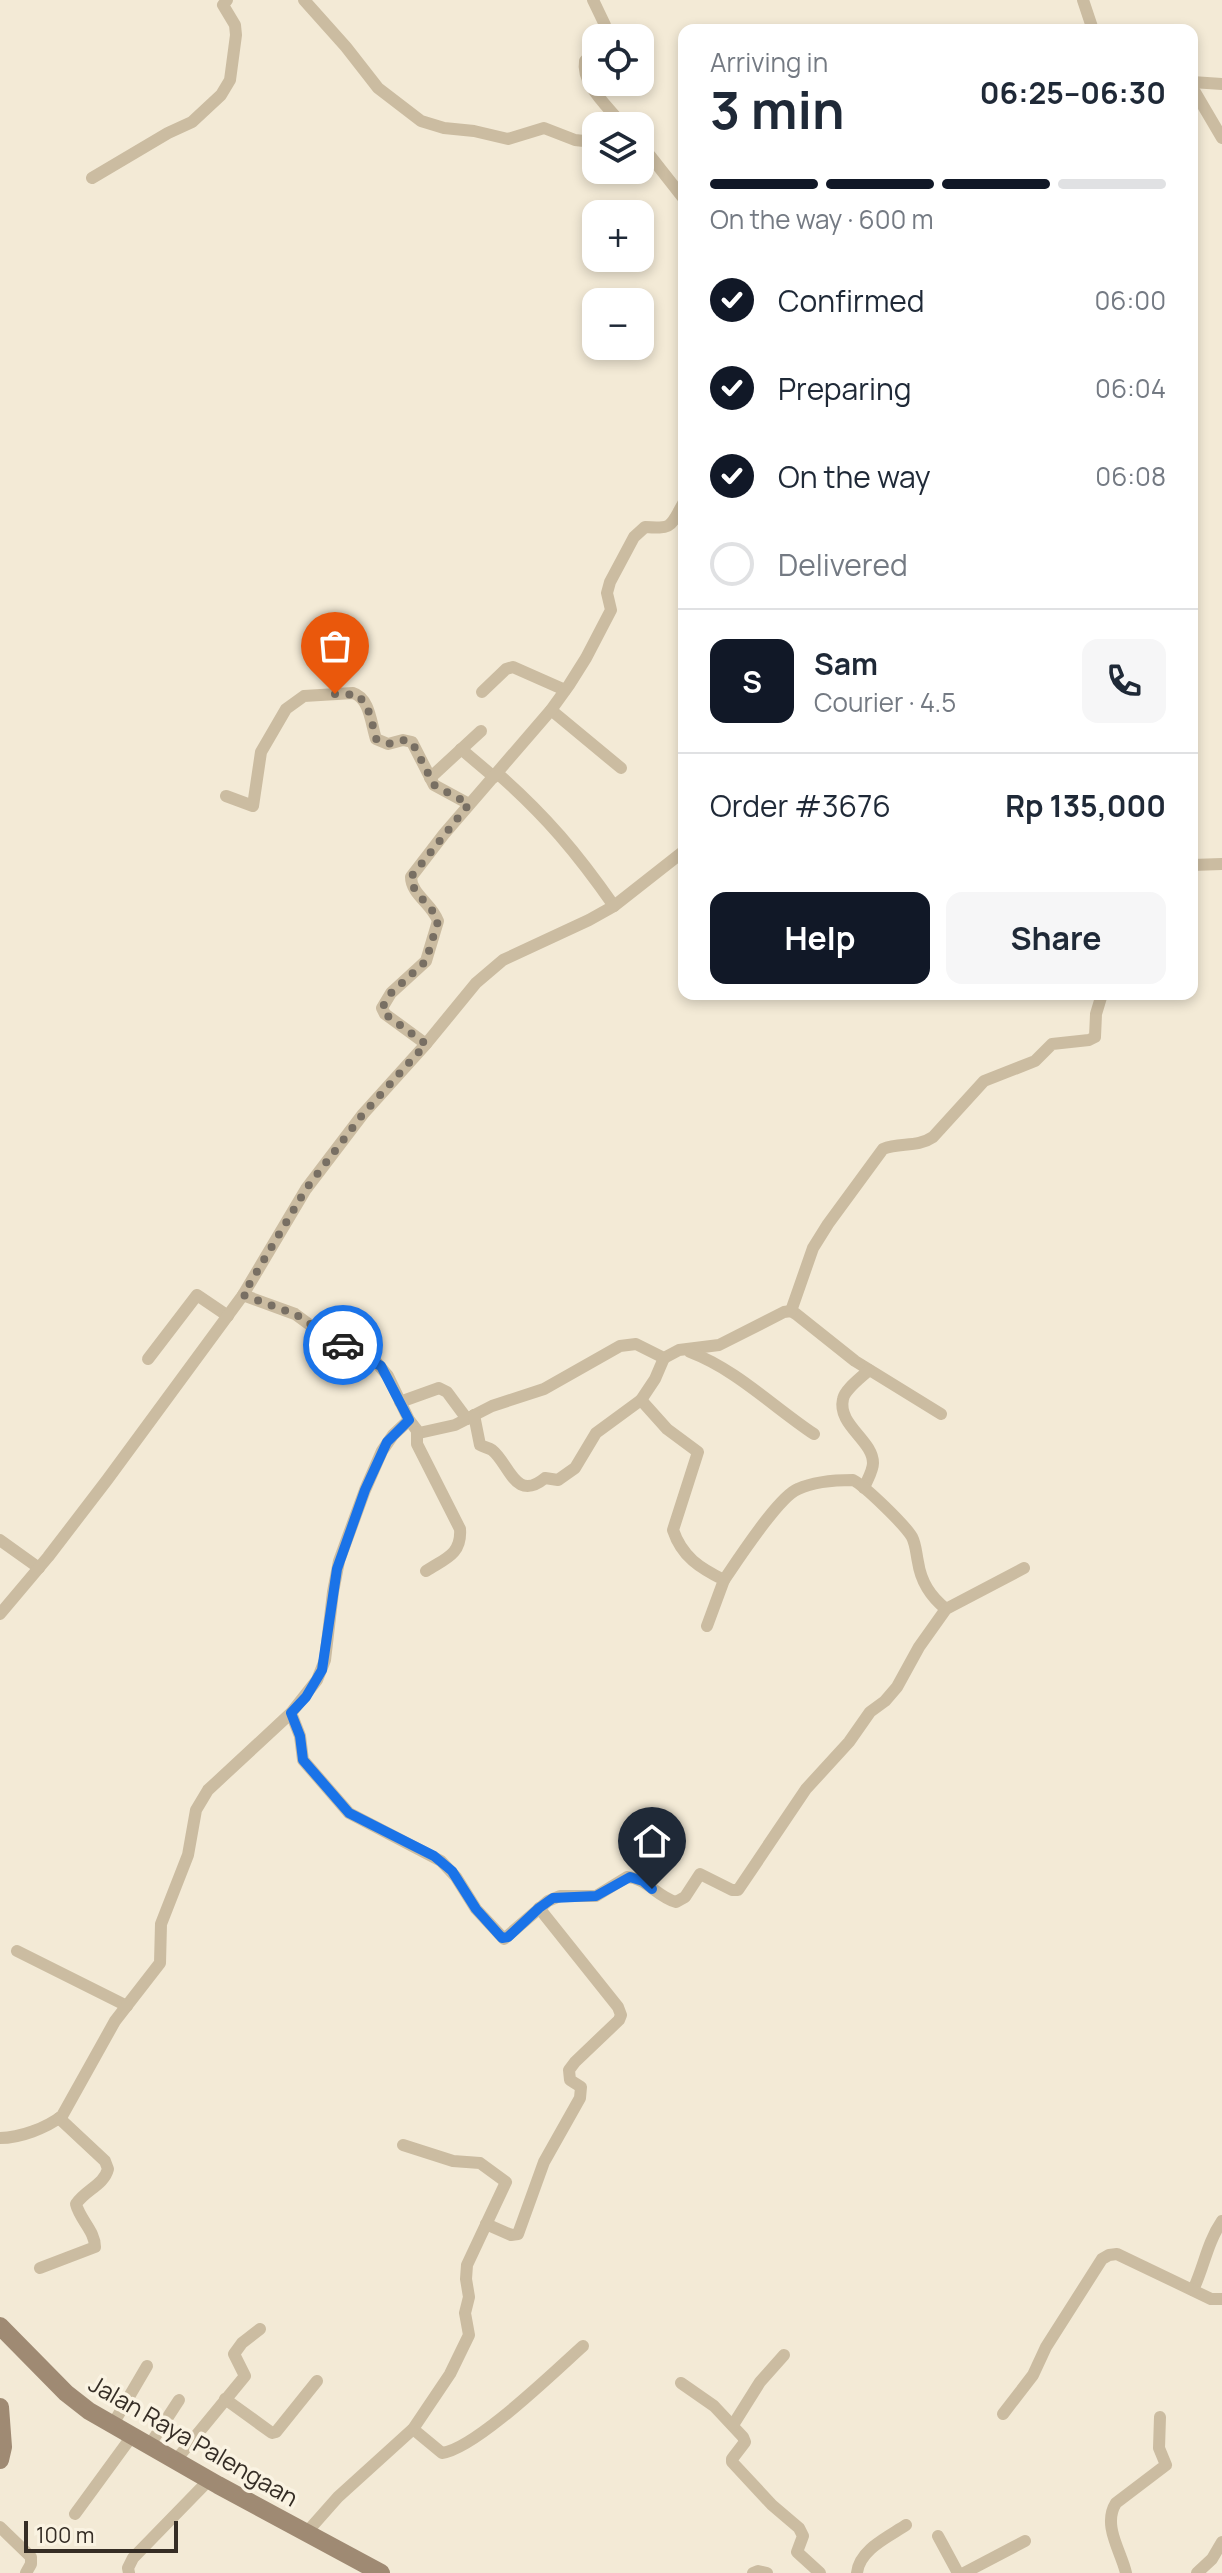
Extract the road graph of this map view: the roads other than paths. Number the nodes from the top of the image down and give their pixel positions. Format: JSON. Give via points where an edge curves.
{"nodes":[{"id":1,"x":227,"y":0,"type":"edge"},
{"id":2,"x":304,"y":0,"type":"edge"},
{"id":3,"x":593,"y":0,"type":"edge"},
{"id":4,"x":1083,"y":0,"type":"edge"},
{"id":5,"x":605,"y":24,"type":"edge"},
{"id":6,"x":1091,"y":24,"type":"edge"},
{"id":7,"x":1222,"y":84,"type":"edge"},
{"id":8,"x":1198,"y":85,"type":"edge"},
{"id":9,"x":599,"y":96,"type":"edge"},
{"id":10,"x":1198,"y":96,"type":"edge"},
{"id":11,"x":611,"y":112,"type":"edge"},
{"id":12,"x":1222,"y":138,"type":"edge"},
{"id":13,"x":582,"y":141,"type":"edge"},
{"id":14,"x":654,"y":161,"type":"edge"},
{"id":15,"x":92,"y":178,"type":"dead end"},
{"id":16,"x":678,"y":191,"type":"edge"},
{"id":17,"x":678,"y":512,"type":"edge"},
{"id":18,"x":565,"y":690,"type":"junction"},
{"id":19,"x":482,"y":692,"type":"dead end"},
{"id":20,"x":551,"y":710,"type":"junction"},
{"id":21,"x":481,"y":731,"type":"dead end"},
{"id":22,"x":461,"y":749,"type":"junction"},
{"id":23,"x":621,"y":768,"type":"dead end"},
{"id":24,"x":496,"y":775,"type":"junction"},
{"id":25,"x":430,"y":778,"type":"junction"},
{"id":26,"x":226,"y":796,"type":"dead end"},
{"id":27,"x":469,"y":804,"type":"junction"},
{"id":28,"x":678,"y":856,"type":"edge"},
{"id":29,"x":1222,"y":864,"type":"edge"},
{"id":30,"x":1198,"y":865,"type":"edge"},
{"id":31,"x":614,"y":906,"type":"junction"},
{"id":32,"x":1100,"y":1000,"type":"edge"},
{"id":33,"x":426,"y":1044,"type":"junction"},
{"id":34,"x":243,"y":1295,"type":"junction"},
{"id":35,"x":791,"y":1311,"type":"junction"},
{"id":36,"x":228,"y":1316,"type":"junction"},
{"id":37,"x":683,"y":1349,"type":"junction"},
{"id":38,"x":664,"y":1358,"type":"junction"},
{"id":39,"x":148,"y":1359,"type":"dead end"},
{"id":40,"x":869,"y":1370,"type":"junction"},
{"id":41,"x":641,"y":1400,"type":"junction"},
{"id":42,"x":400,"y":1402,"type":"junction"},
{"id":43,"x":941,"y":1414,"type":"dead end"},
{"id":44,"x":470,"y":1417,"type":"junction"},
{"id":45,"x":409,"y":1420,"type":"junction"},
{"id":46,"x":417,"y":1432,"type":"junction"},
{"id":47,"x":814,"y":1434,"type":"dead end"},
{"id":48,"x":864,"y":1488,"type":"junction"},
{"id":49,"x":0,"y":1540,"type":"edge"},
{"id":50,"x":39,"y":1568,"type":"junction"},
{"id":51,"x":1024,"y":1568,"type":"dead end"},
{"id":52,"x":426,"y":1571,"type":"dead end"},
{"id":53,"x":724,"y":1580,"type":"junction"},
{"id":54,"x":946,"y":1609,"type":"junction"},
{"id":55,"x":0,"y":1614,"type":"edge"},
{"id":56,"x":707,"y":1626,"type":"dead end"},
{"id":57,"x":291,"y":1713,"type":"junction"},
{"id":58,"x":660,"y":1848,"type":"dead end"},
{"id":59,"x":643,"y":1881,"type":"junction"},
{"id":60,"x":539,"y":1908,"type":"junction"},
{"id":61,"x":17,"y":1951,"type":"dead end"},
{"id":62,"x":127,"y":2006,"type":"junction"},
{"id":63,"x":59,"y":2118,"type":"junction"},
{"id":64,"x":0,"y":2138,"type":"edge"},
{"id":65,"x":403,"y":2145,"type":"dead end"},
{"id":66,"x":1222,"y":2221,"type":"edge"},
{"id":67,"x":486,"y":2224,"type":"junction"},
{"id":68,"x":40,"y":2268,"type":"dead end"},
{"id":69,"x":1193,"y":2290,"type":"junction"},
{"id":70,"x":1222,"y":2299,"type":"edge"},
{"id":71,"x":260,"y":2329,"type":"dead end"},
{"id":72,"x":2,"y":2335,"type":"edge"},
{"id":73,"x":583,"y":2346,"type":"dead end"},
{"id":74,"x":784,"y":2355,"type":"dead end"},
{"id":75,"x":147,"y":2366,"type":"dead end"},
{"id":76,"x":317,"y":2381,"type":"dead end"},
{"id":77,"x":681,"y":2383,"type":"dead end"},
{"id":78,"x":225,"y":2399,"type":"junction"},
{"id":79,"x":179,"y":2400,"type":"dead end"},
{"id":80,"x":0,"y":2407,"type":"edge"},
{"id":81,"x":1003,"y":2414,"type":"dead end"},
{"id":82,"x":1160,"y":2417,"type":"dead end"},
{"id":83,"x":113,"y":2424,"type":"junction"},
{"id":84,"x":733,"y":2425,"type":"junction"},
{"id":85,"x":413,"y":2429,"type":"junction"},
{"id":86,"x":132,"y":2436,"type":"junction"},
{"id":87,"x":149,"y":2446,"type":"junction"},
{"id":88,"x":0,"y":2460,"type":"edge"},
{"id":89,"x":176,"y":2460,"type":"junction"},
{"id":90,"x":209,"y":2480,"type":"junction"},
{"id":91,"x":75,"y":2514,"type":"dead end"},
{"id":92,"x":906,"y":2525,"type":"dead end"},
{"id":93,"x":0,"y":2527,"type":"edge"},
{"id":94,"x":307,"y":2532,"type":"junction"},
{"id":95,"x":938,"y":2536,"type":"dead end"},
{"id":96,"x":1025,"y":2541,"type":"dead end"},
{"id":97,"x":1222,"y":2542,"type":"edge"},
{"id":98,"x":26,"y":2573,"type":"edge"},
{"id":99,"x":129,"y":2573,"type":"edge"},
{"id":100,"x":381,"y":2573,"type":"edge"},
{"id":101,"x":753,"y":2573,"type":"edge"},
{"id":102,"x":767,"y":2573,"type":"edge"},
{"id":103,"x":820,"y":2573,"type":"edge"},
{"id":104,"x":857,"y":2573,"type":"edge"},
{"id":105,"x":961,"y":2573,"type":"edge"},
{"id":106,"x":1126,"y":2573,"type":"edge"},
{"id":107,"x":1197,"y":2573,"type":"edge"}],
"edges":[{"from":1,"to":15,"type":"street","via":[[223,5],[236,35],[230,80],[221,95],[192,122]]},
{"from":2,"to":13,"type":"street","via":[[378,88],[421,121],[508,139],[544,128]]},
{"from":3,"to":5,"type":"street"},
{"from":4,"to":6,"type":"street"},
{"from":7,"to":8,"type":"street"},
{"from":9,"to":11,"type":"street"},
{"from":10,"to":12,"type":"street"},
{"from":14,"to":16,"type":"street"},
{"from":17,"to":18,"type":"street","via":[[669,526],[645,527],[634,537],[607,589],[611,610]]},
{"from":18,"to":19,"type":"street","via":[[513,667]]},
{"from":18,"to":20,"type":"street"},
{"from":20,"to":23,"type":"street"},
{"from":20,"to":24,"type":"street"},
{"from":21,"to":22,"type":"street"},
{"from":22,"to":24,"type":"street"},
{"from":22,"to":25,"type":"street"},
{"from":24,"to":27,"type":"street"},
{"from":24,"to":31,"type":"street","via":[[530,801],[568,842]]},
{"from":25,"to":26,"type":"street","via":[[412,742],[376,739],[359,695],[308,696],[286,709],[264,744],[253,806]]},
{"from":25,"to":27,"type":"street"},
{"from":27,"to":33,"type":"street","via":[[411,877],[413,888],[438,921],[426,961],[382,1008]]},
{"from":28,"to":31,"type":"street"},
{"from":29,"to":30,"type":"street"},
{"from":31,"to":33,"type":"street","via":[[494,966]]},
{"from":32,"to":35,"type":"street","via":[[1095,1037],[1052,1044],[1035,1061],[984,1081],[924,1144],[883,1149],[813,1248]]},
{"from":33,"to":34,"type":"street","via":[[306,1189]]},
{"from":34,"to":36,"type":"street"},
{"from":34,"to":42,"type":"street","via":[[295,1314],[376,1362]]},
{"from":35,"to":37,"type":"street","via":[[719,1345]]},
{"from":35,"to":40,"type":"street"},
{"from":36,"to":39,"type":"street","via":[[197,1295]]},
{"from":36,"to":50,"type":"street"},
{"from":37,"to":38,"type":"street"},
{"from":37,"to":47,"type":"street","via":[[726,1368]]},
{"from":38,"to":41,"type":"street"},
{"from":38,"to":44,"type":"street","via":[[636,1344],[620,1346],[544,1389]]},
{"from":40,"to":43,"type":"street"},
{"from":40,"to":48,"type":"street","via":[[842,1400],[849,1425],[873,1461]]},
{"from":41,"to":44,"type":"street","via":[[596,1433],[572,1471],[531,1485],[515,1480],[493,1451],[480,1445]]},
{"from":41,"to":53,"type":"street","via":[[698,1452],[673,1530],[691,1561]]},
{"from":42,"to":44,"type":"street","via":[[439,1388]]},
{"from":42,"to":45,"type":"street"},
{"from":44,"to":46,"type":"street"},
{"from":45,"to":46,"type":"street"},
{"from":45,"to":57,"type":"street","via":[[387,1442],[365,1490],[337,1569],[322,1670]]},
{"from":46,"to":52,"type":"street","via":[[417,1444],[461,1540],[457,1550]]},
{"from":48,"to":53,"type":"street","via":[[848,1480],[793,1491]]},
{"from":48,"to":54,"type":"street","via":[[909,1533],[927,1590]]},
{"from":49,"to":50,"type":"street"},
{"from":50,"to":55,"type":"street"},
{"from":51,"to":54,"type":"street"},
{"from":53,"to":56,"type":"street"},
{"from":54,"to":59,"type":"street","via":[[897,1687],[806,1789],[738,1890],[700,1874],[676,1902]]},
{"from":57,"to":60,"type":"street","via":[[303,1760],[349,1813],[441,1861],[502,1938]]},
{"from":57,"to":62,"type":"street","via":[[200,1801],[188,1855],[161,1924],[160,1963]]},
{"from":58,"to":59,"type":"street"},
{"from":59,"to":60,"type":"street","via":[[627,1877],[601,1894],[560,1896]]},
{"from":60,"to":67,"type":"street","via":[[621,2015],[569,2070],[570,2080],[581,2087],[580,2098],[544,2162],[518,2234]]},
{"from":61,"to":62,"type":"street"},
{"from":62,"to":63,"type":"street"},
{"from":63,"to":64,"type":"street"},
{"from":63,"to":68,"type":"street","via":[[108,2169],[76,2204],[95,2247]]},
{"from":65,"to":67,"type":"street","via":[[453,2161],[480,2163],[505,2181]]},
{"from":66,"to":69,"type":"street"},
{"from":67,"to":85,"type":"street","via":[[467,2265],[468,2340]]},
{"from":69,"to":70,"type":"street"},
{"from":69,"to":81,"type":"street","via":[[1117,2254],[1102,2259],[1033,2375]]},
{"from":71,"to":78,"type":"street","via":[[234,2354],[245,2375]]},
{"from":72,"to":83,"type":"street","name":"Jalan Raya Palengaan","via":[[66,2393]]},
{"from":73,"to":85,"type":"street","via":[[457,2449],[442,2453]]},
{"from":74,"to":84,"type":"street"},
{"from":75,"to":83,"type":"street"},
{"from":76,"to":78,"type":"street","via":[[272,2433]]},
{"from":77,"to":84,"type":"street"},
{"from":78,"to":89,"type":"street"},
{"from":79,"to":87,"type":"street"},
{"from":80,"to":88,"type":"street"},
{"from":82,"to":106,"type":"street","via":[[1159,2448],[1166,2465],[1111,2511],[1114,2541]]},
{"from":83,"to":86,"type":"street","name":"Jalan Raya Palengaan"},
{"from":84,"to":103,"type":"street","via":[[745,2442],[732,2462],[802,2531],[797,2552]]},
{"from":85,"to":94,"type":"street"},
{"from":86,"to":87,"type":"street","name":"Jalan Raya Palengaan"},
{"from":86,"to":91,"type":"street"},
{"from":87,"to":89,"type":"street","name":"Jalan Raya Palengaan"},
{"from":89,"to":90,"type":"street","name":"Jalan Raya Palengaan"},
{"from":90,"to":94,"type":"street","name":"Jalan Raya Palengaan"},
{"from":90,"to":99,"type":"street","via":[[133,2558]]},
{"from":92,"to":104,"type":"street","via":[[872,2548],[860,2560]]},
{"from":93,"to":98,"type":"street","via":[[31,2557]]},
{"from":94,"to":100,"type":"street","name":"Jalan Raya Palengaan"},
{"from":95,"to":105,"type":"street"},
{"from":96,"to":105,"type":"street"},
{"from":97,"to":107,"type":"street"},
{"from":101,"to":102,"type":"street"}]}
